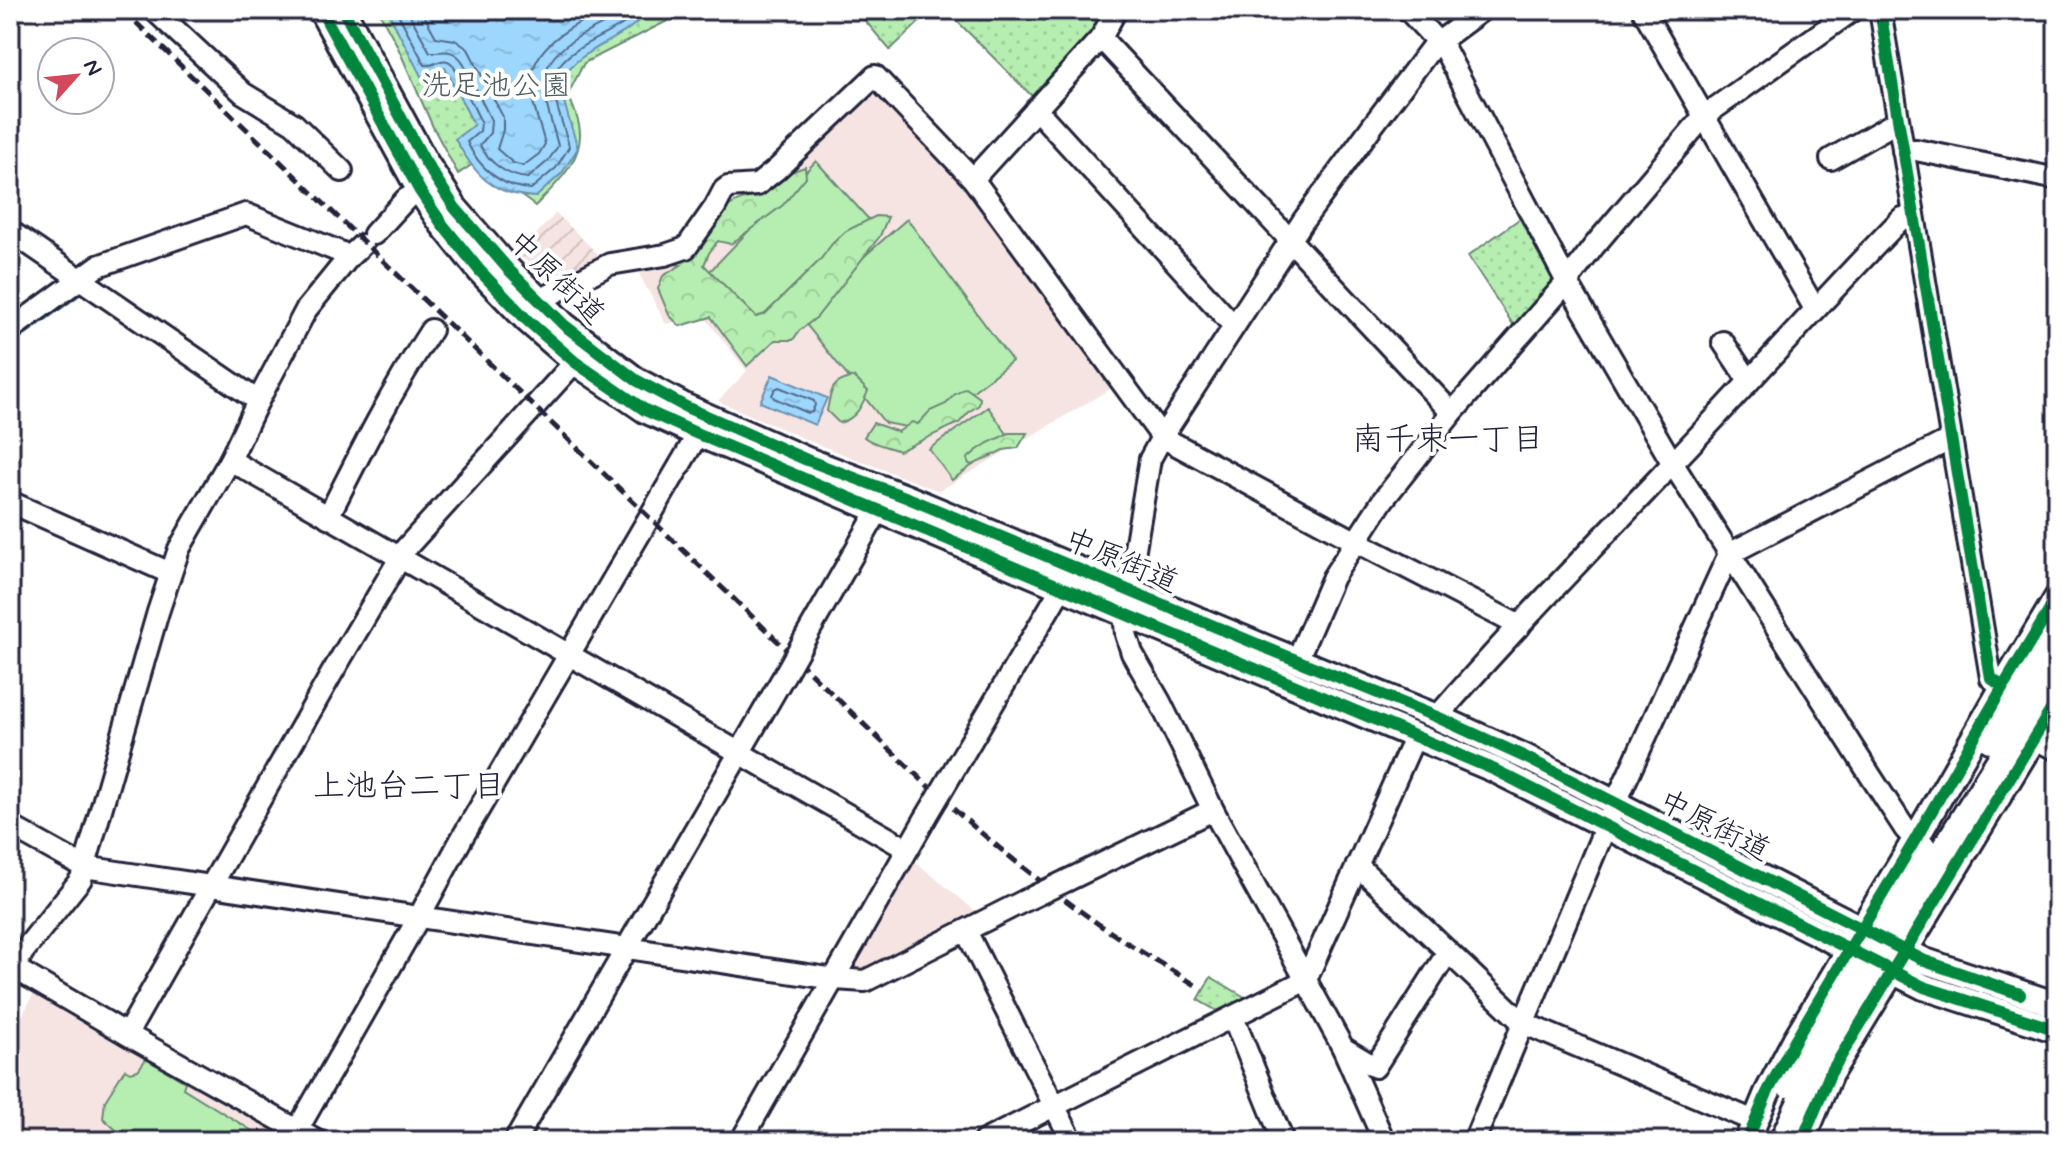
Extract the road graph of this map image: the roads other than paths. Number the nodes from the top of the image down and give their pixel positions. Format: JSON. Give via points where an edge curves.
{"nodes":[{"id":1,"x":154,"y":10,"type":"edge"},
{"id":2,"x":321,"y":10,"type":"edge"},
{"id":3,"x":343,"y":10,"type":"edge"},
{"id":4,"x":1116,"y":10,"type":"edge"},
{"id":5,"x":1408,"y":10,"type":"edge"},
{"id":6,"x":1482,"y":10,"type":"edge"},
{"id":7,"x":1643,"y":10,"type":"edge"},
{"id":8,"x":1853,"y":10,"type":"edge"},
{"id":9,"x":1880,"y":10,"type":"edge"},
{"id":10,"x":1101,"y":38,"type":"junction"},
{"id":11,"x":1439,"y":43,"type":"junction"},
{"id":12,"x":1036,"y":109,"type":"junction"},
{"id":13,"x":1704,"y":116,"type":"junction"},
{"id":14,"x":1898,"y":124,"type":"junction"},
{"id":15,"x":1903,"y":150,"type":"junction"},
{"id":16,"x":1831,"y":159,"type":"dead end"},
{"id":17,"x":342,"y":171,"type":"dead end"},
{"id":18,"x":973,"y":179,"type":"junction"},
{"id":19,"x":2057,"y":179,"type":"edge"},
{"id":20,"x":429,"y":186,"type":"junction"},
{"id":21,"x":1914,"y":216,"type":"junction"},
{"id":22,"x":10,"y":231,"type":"edge"},
{"id":23,"x":1291,"y":240,"type":"junction"},
{"id":24,"x":362,"y":245,"type":"junction"},
{"id":25,"x":81,"y":279,"type":"junction"},
{"id":26,"x":1567,"y":282,"type":"junction"},
{"id":27,"x":540,"y":300,"type":"junction"},
{"id":28,"x":1815,"y":309,"type":"junction"},
{"id":29,"x":1234,"y":326,"type":"junction"},
{"id":30,"x":10,"y":330,"type":"edge"},
{"id":31,"x":431,"y":330,"type":"dead end"},
{"id":32,"x":1723,"y":342,"type":"dead end"},
{"id":33,"x":582,"y":354,"type":"junction"},
{"id":34,"x":1749,"y":381,"type":"junction"},
{"id":35,"x":258,"y":401,"type":"junction"},
{"id":36,"x":1452,"y":413,"type":"junction"},
{"id":37,"x":698,"y":434,"type":"junction"},
{"id":38,"x":1162,"y":437,"type":"junction"},
{"id":39,"x":1951,"y":439,"type":"junction"},
{"id":40,"x":230,"y":460,"type":"junction"},
{"id":41,"x":1673,"y":464,"type":"junction"},
{"id":42,"x":10,"y":502,"type":"edge"},
{"id":43,"x":879,"y":509,"type":"junction"},
{"id":44,"x":328,"y":517,"type":"junction"},
{"id":45,"x":1355,"y":541,"type":"junction"},
{"id":46,"x":1729,"y":554,"type":"junction"},
{"id":47,"x":400,"y":558,"type":"junction"},
{"id":48,"x":170,"y":573,"type":"junction"},
{"id":49,"x":1098,"y":578,"type":"junction"},
{"id":50,"x":1062,"y":587,"type":"junction"},
{"id":51,"x":2057,"y":598,"type":"edge"},
{"id":52,"x":1127,"y":602,"type":"junction"},
{"id":53,"x":1520,"y":626,"type":"junction"},
{"id":54,"x":2057,"y":632,"type":"edge"},
{"id":55,"x":569,"y":655,"type":"junction"},
{"id":56,"x":1297,"y":660,"type":"junction"},
{"id":57,"x":2057,"y":667,"type":"edge"},
{"id":58,"x":2003,"y":687,"type":"junction"},
{"id":59,"x":2057,"y":700,"type":"edge"},
{"id":60,"x":1437,"y":717,"type":"junction"},
{"id":61,"x":1415,"y":736,"type":"junction"},
{"id":62,"x":2033,"y":738,"type":"junction"},
{"id":63,"x":2057,"y":750,"type":"edge"},
{"id":64,"x":739,"y":753,"type":"junction"},
{"id":65,"x":1615,"y":804,"type":"junction"},
{"id":66,"x":1213,"y":810,"type":"junction"},
{"id":67,"x":10,"y":826,"type":"edge"},
{"id":68,"x":1605,"y":827,"type":"junction"},
{"id":69,"x":907,"y":849,"type":"junction"},
{"id":70,"x":1925,"y":849,"type":"junction"},
{"id":71,"x":1357,"y":865,"type":"junction"},
{"id":72,"x":84,"y":867,"type":"junction"},
{"id":73,"x":210,"y":886,"type":"junction"},
{"id":74,"x":419,"y":917,"type":"junction"},
{"id":75,"x":966,"y":931,"type":"junction"},
{"id":76,"x":1854,"y":939,"type":"junction"},
{"id":77,"x":627,"y":948,"type":"junction"},
{"id":78,"x":1448,"y":952,"type":"junction"},
{"id":79,"x":1899,"y":960,"type":"junction"},
{"id":80,"x":12,"y":972,"type":"edge"},
{"id":81,"x":835,"y":979,"type":"junction"},
{"id":82,"x":1306,"y":980,"type":"junction"},
{"id":83,"x":2057,"y":1005,"type":"edge"},
{"id":84,"x":1233,"y":1017,"type":"junction"},
{"id":85,"x":1523,"y":1023,"type":"junction"},
{"id":86,"x":2057,"y":1030,"type":"edge"},
{"id":87,"x":127,"y":1034,"type":"junction"},
{"id":88,"x":1343,"y":1048,"type":"junction"},
{"id":89,"x":1796,"y":1089,"type":"junction"},
{"id":90,"x":1054,"y":1107,"type":"junction"},
{"id":91,"x":1755,"y":1134,"type":"edge"},
{"id":92,"x":295,"y":1135,"type":"edge"},
{"id":93,"x":748,"y":1137,"type":"edge"},
{"id":94,"x":317,"y":1141,"type":"edge"},
{"id":95,"x":515,"y":1141,"type":"edge"},
{"id":96,"x":984,"y":1141,"type":"edge"},
{"id":97,"x":1072,"y":1141,"type":"edge"},
{"id":98,"x":1283,"y":1141,"type":"edge"},
{"id":99,"x":1384,"y":1141,"type":"edge"},
{"id":100,"x":1474,"y":1141,"type":"edge"},
{"id":101,"x":1782,"y":1141,"type":"edge"},
{"id":102,"x":1803,"y":1141,"type":"edge"}],
"edges":[{"from":1,"to":17,"type":"street","via":[[243,93],[294,124]]},
{"from":2,"to":20,"type":"main road","name":"中原街道"},
{"from":3,"to":20,"type":"main road","name":"中原街道"},
{"from":4,"to":10,"type":"street"},
{"from":5,"to":11,"type":"street"},
{"from":6,"to":11,"type":"street"},
{"from":7,"to":13,"type":"street"},
{"from":8,"to":13,"type":"street"},
{"from":9,"to":14,"type":"street"},
{"from":10,"to":12,"type":"street"},
{"from":10,"to":23,"type":"street"},
{"from":11,"to":23,"type":"street"},
{"from":11,"to":26,"type":"street"},
{"from":12,"to":18,"type":"street"},
{"from":12,"to":29,"type":"street"},
{"from":13,"to":26,"type":"street"},
{"from":13,"to":28,"type":"street"},
{"from":14,"to":15,"type":"street"},
{"from":14,"to":16,"type":"street"},
{"from":15,"to":19,"type":"street"},
{"from":15,"to":21,"type":"street"},
{"from":18,"to":27,"type":"street","via":[[875,76],[757,185],[724,190],[686,248],[610,264]]},
{"from":18,"to":38,"type":"street"},
{"from":20,"to":24,"type":"street","via":[[402,203]]},
{"from":20,"to":27,"type":"main road","name":"中原街道"},
{"from":20,"to":33,"type":"main road","name":"中原街道","via":[[442,224],[480,271],[528,321]]},
{"from":21,"to":28,"type":"street","via":[[1902,218]]},
{"from":21,"to":39,"type":"street"},
{"from":22,"to":25,"type":"street"},
{"from":23,"to":29,"type":"street"},
{"from":23,"to":36,"type":"street"},
{"from":24,"to":25,"type":"street","via":[[246,214],[102,264]]},
{"from":24,"to":35,"type":"street","via":[[306,310]]},
{"from":25,"to":30,"type":"street"},
{"from":25,"to":35,"type":"street"},
{"from":26,"to":36,"type":"street"},
{"from":26,"to":41,"type":"street"},
{"from":27,"to":33,"type":"main road","name":"中原街道"},
{"from":28,"to":34,"type":"street"},
{"from":29,"to":38,"type":"street"},
{"from":31,"to":44,"type":"street"},
{"from":32,"to":34,"type":"street"},
{"from":33,"to":37,"type":"main road","name":"中原街道","via":[[645,410]]},
{"from":33,"to":47,"type":"street"},
{"from":33,"to":49,"type":"main road","name":"中原街道","via":[[705,416]]},
{"from":34,"to":41,"type":"street"},
{"from":35,"to":40,"type":"street"},
{"from":36,"to":45,"type":"street"},
{"from":37,"to":43,"type":"main road","name":"中原街道"},
{"from":37,"to":55,"type":"street"},
{"from":38,"to":45,"type":"street"},
{"from":38,"to":52,"type":"street","via":[[1150,459]]},
{"from":39,"to":46,"type":"street"},
{"from":39,"to":58,"type":"street","via":[[1991,678]]},
{"from":40,"to":44,"type":"street"},
{"from":40,"to":48,"type":"street"},
{"from":41,"to":46,"type":"street"},
{"from":41,"to":53,"type":"street"},
{"from":42,"to":48,"type":"street"},
{"from":43,"to":50,"type":"main road","name":"中原街道"},
{"from":43,"to":64,"type":"street","bridge":true},
{"from":44,"to":47,"type":"street"},
{"from":45,"to":53,"type":"street"},
{"from":45,"to":56,"type":"street","via":[[1333,577]]},
{"from":46,"to":65,"type":"street"},
{"from":46,"to":70,"type":"street","via":[[1905,829]]},
{"from":47,"to":55,"type":"street"},
{"from":47,"to":73,"type":"street"},
{"from":48,"to":72,"type":"street"},
{"from":49,"to":50,"type":"street"},
{"from":49,"to":52,"type":"main road","name":"中原街道"},
{"from":50,"to":52,"type":"main road","name":"中原街道"},
{"from":50,"to":69,"type":"street","bridge":true},
{"from":51,"to":58,"type":"main road"},
{"from":52,"to":56,"type":"main road","name":"中原街道"},
{"from":52,"to":61,"type":"main road","name":"中原街道"},
{"from":52,"to":66,"type":"street","via":[[1129,645]]},
{"from":53,"to":60,"type":"street"},
{"from":54,"to":70,"type":"main road"},
{"from":55,"to":64,"type":"street"},
{"from":55,"to":74,"type":"street"},
{"from":56,"to":60,"type":"main road","name":"中原街道"},
{"from":57,"to":70,"type":"main road"},
{"from":58,"to":70,"type":"main road"},
{"from":59,"to":62,"type":"main road"},
{"from":60,"to":65,"type":"main road","name":"中原街道"},
{"from":61,"to":68,"type":"main road","name":"中原街道"},
{"from":61,"to":71,"type":"street"},
{"from":62,"to":63,"type":"street"},
{"from":62,"to":79,"type":"main road"},
{"from":64,"to":69,"type":"street"},
{"from":64,"to":77,"type":"street"},
{"from":65,"to":68,"type":"street"},
{"from":65,"to":76,"type":"main road","name":"中原街道"},
{"from":66,"to":75,"type":"street","bridge":true},
{"from":66,"to":82,"type":"street"},
{"from":67,"to":72,"type":"street"},
{"from":68,"to":76,"type":"main road","name":"中原街道"},
{"from":68,"to":85,"type":"street"},
{"from":69,"to":81,"type":"street"},
{"from":70,"to":76,"type":"main road"},
{"from":70,"to":89,"type":"main road","bridge":true},
{"from":71,"to":78,"type":"street"},
{"from":71,"to":82,"type":"street"},
{"from":72,"to":73,"type":"street"},
{"from":72,"to":80,"type":"street"},
{"from":73,"to":74,"type":"street"},
{"from":73,"to":87,"type":"street"},
{"from":74,"to":77,"type":"street"},
{"from":74,"to":92,"type":"street"},
{"from":75,"to":81,"type":"street","via":[[865,981]]},
{"from":75,"to":90,"type":"street"},
{"from":76,"to":79,"type":"main road","name":"中原街道"},
{"from":76,"to":91,"type":"main road","via":[[1779,1068]]},
{"from":77,"to":81,"type":"street"},
{"from":77,"to":95,"type":"street"},
{"from":78,"to":85,"type":"street"},
{"from":78,"to":88,"type":"street","via":[[1375,1067]]},
{"from":79,"to":83,"type":"main road","name":"中原街道","via":[[1925,961]]},
{"from":79,"to":86,"type":"main road","name":"中原街道","via":[[1924,987]]},
{"from":79,"to":102,"type":"main road","via":[[1830,1074]]},
{"from":80,"to":87,"type":"street"},
{"from":81,"to":93,"type":"street"},
{"from":82,"to":84,"type":"street"},
{"from":82,"to":88,"type":"street"},
{"from":84,"to":90,"type":"street"},
{"from":84,"to":98,"type":"street"},
{"from":85,"to":91,"type":"street"},
{"from":85,"to":100,"type":"street"},
{"from":87,"to":92,"type":"street"},
{"from":88,"to":99,"type":"street"},
{"from":89,"to":91,"type":"main road"},
{"from":89,"to":101,"type":"main road"},
{"from":90,"to":96,"type":"street"},
{"from":90,"to":97,"type":"street"},
{"from":92,"to":94,"type":"street"}]}
